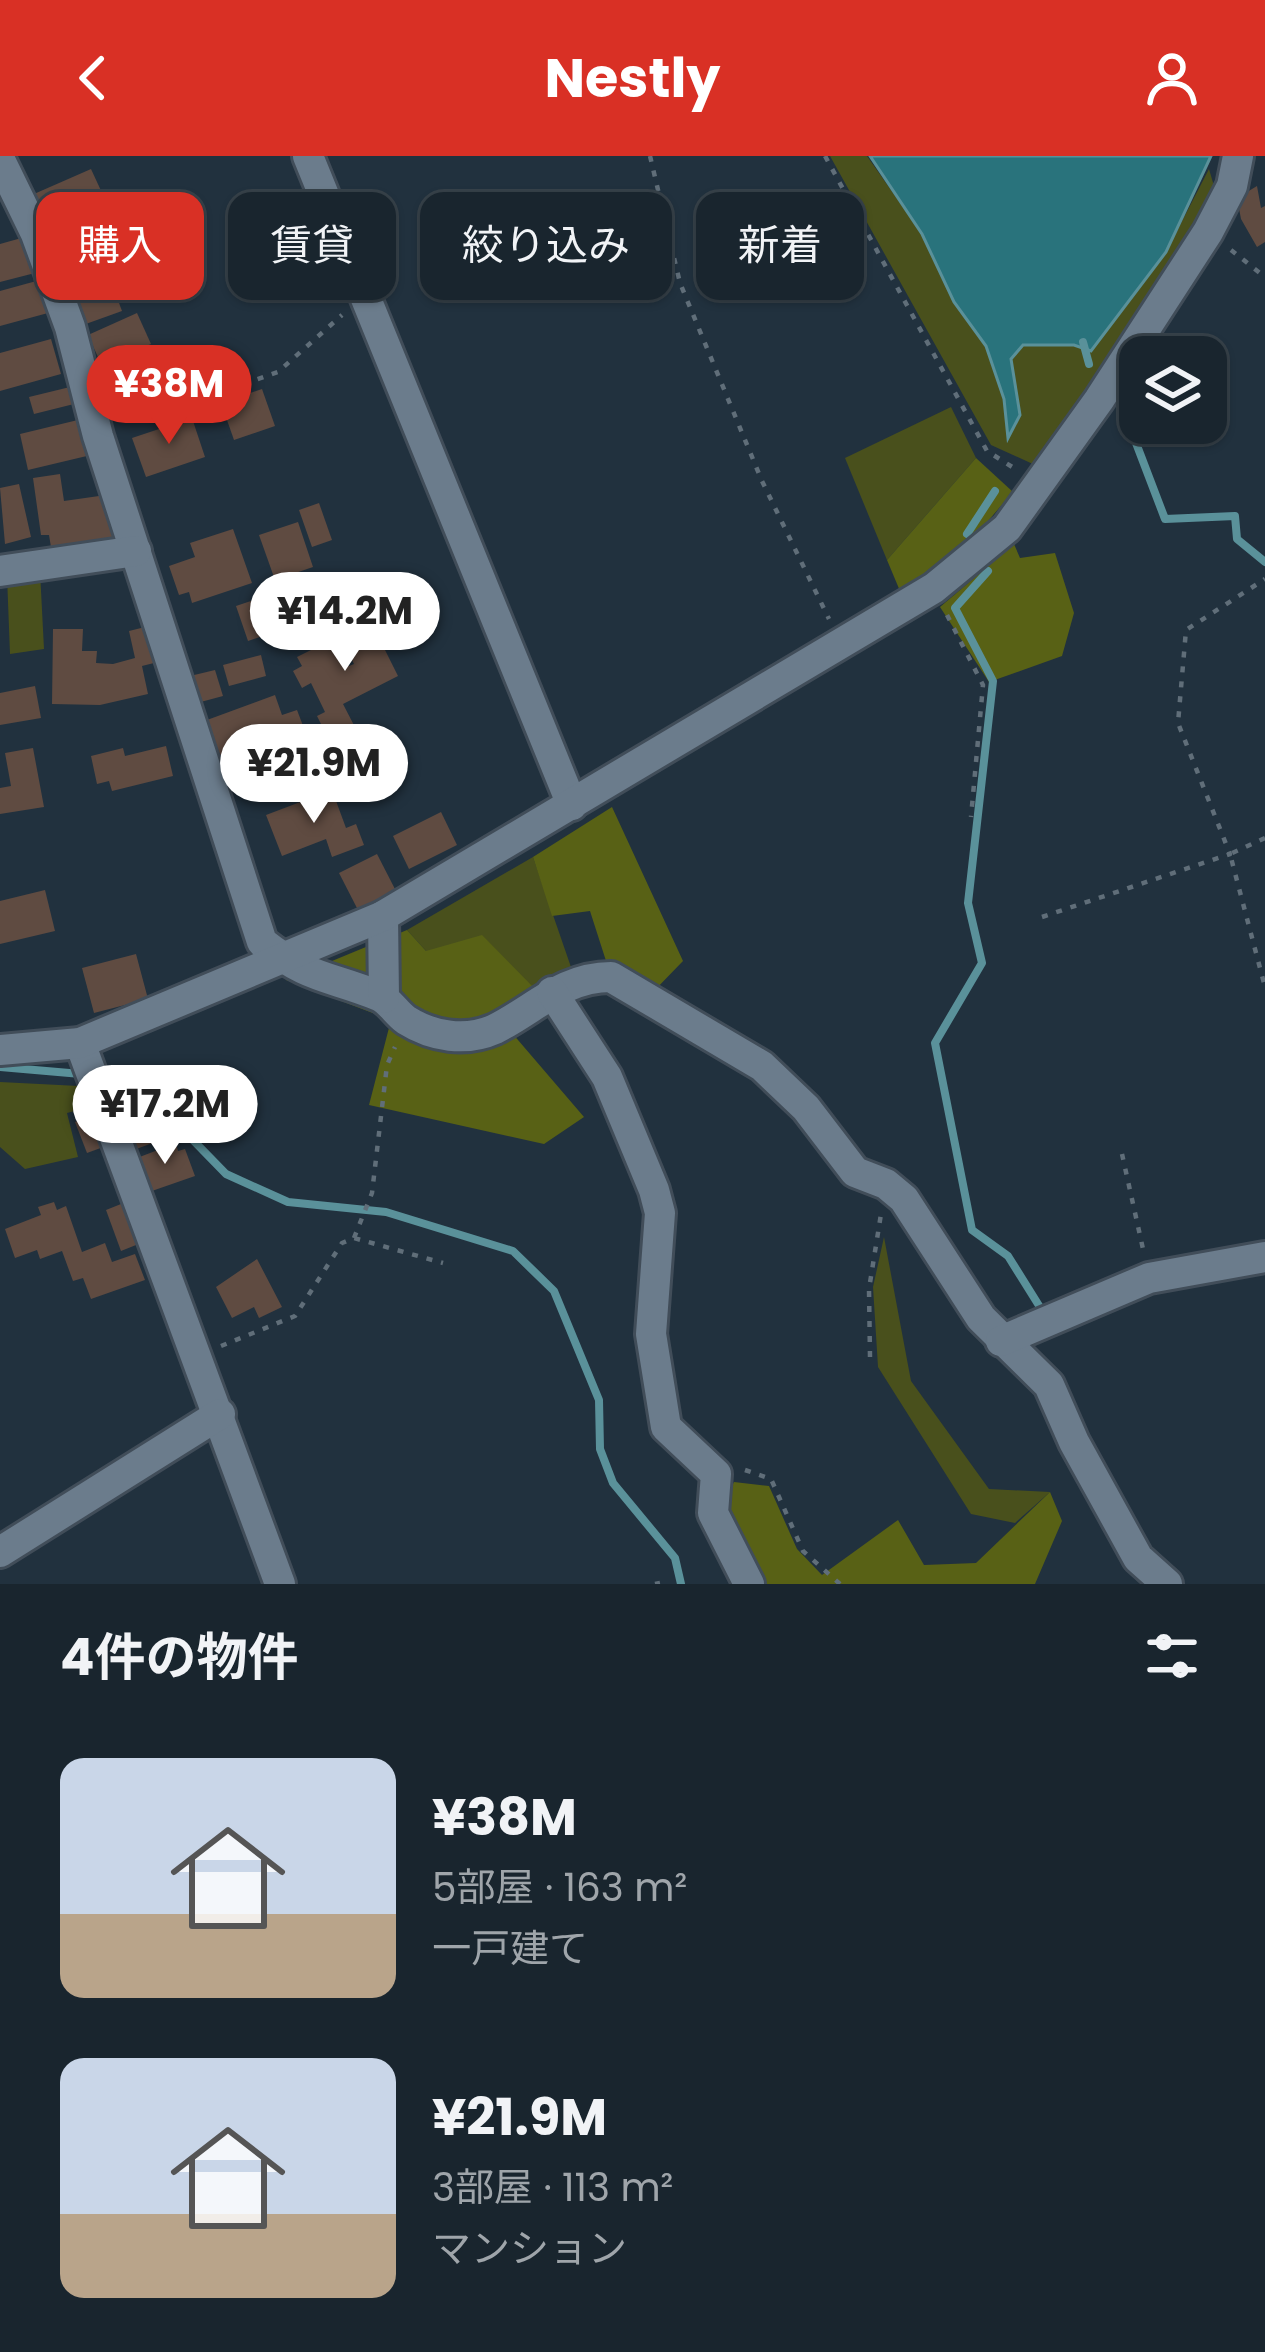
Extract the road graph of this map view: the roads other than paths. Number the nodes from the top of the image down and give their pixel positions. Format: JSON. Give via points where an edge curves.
{"nodes":[{"id":1,"x":308,"y":156,"type":"edge"},
{"id":2,"x":1238,"y":156,"type":"edge"},
{"id":3,"x":0,"y":160,"type":"edge"},
{"id":4,"x":136,"y":551,"type":"junction"},
{"id":5,"x":0,"y":571,"type":"edge"},
{"id":6,"x":572,"y":805,"type":"junction"},
{"id":7,"x":383,"y":916,"type":"junction"},
{"id":8,"x":281,"y":957,"type":"junction"},
{"id":9,"x":552,"y":992,"type":"junction"},
{"id":10,"x":395,"y":1008,"type":"junction"},
{"id":11,"x":0,"y":1050,"type":"edge"},
{"id":12,"x":83,"y":1051,"type":"junction"},
{"id":13,"x":1265,"y":1257,"type":"edge"},
{"id":14,"x":1001,"y":1341,"type":"junction"},
{"id":15,"x":220,"y":1414,"type":"junction"},
{"id":16,"x":0,"y":1552,"type":"edge"},
{"id":17,"x":280,"y":1584,"type":"edge"},
{"id":18,"x":749,"y":1584,"type":"edge"},
{"id":19,"x":1167,"y":1584,"type":"edge"}],
"edges":[{"from":1,"to":6,"type":"street"},
{"from":2,"to":6,"type":"street","via":[[1208,232],[1007,528],[934,588]]},
{"from":3,"to":4,"type":"street","via":[[70,327]]},
{"from":4,"to":5,"type":"street"},
{"from":4,"to":8,"type":"street","via":[[262,942]]},
{"from":6,"to":7,"type":"street"},
{"from":7,"to":8,"type":"street"},
{"from":7,"to":10,"type":"street"},
{"from":8,"to":10,"type":"street","via":[[306,975]]},
{"from":8,"to":12,"type":"street"},
{"from":9,"to":10,"type":"street","via":[[470,1038],[446,1036]]},
{"from":9,"to":14,"type":"street","via":[[611,977],[761,1066],[855,1172],[904,1199]]},
{"from":9,"to":18,"type":"street","via":[[608,1077],[654,1190],[660,1213],[651,1334],[666,1427],[716,1474],[713,1513]]},
{"from":11,"to":12,"type":"street"},
{"from":12,"to":15,"type":"street"},
{"from":13,"to":14,"type":"street","via":[[1149,1278]]},
{"from":14,"to":19,"type":"street","via":[[1049,1385],[1138,1558]]},
{"from":15,"to":16,"type":"street"},
{"from":15,"to":17,"type":"street"}]}
